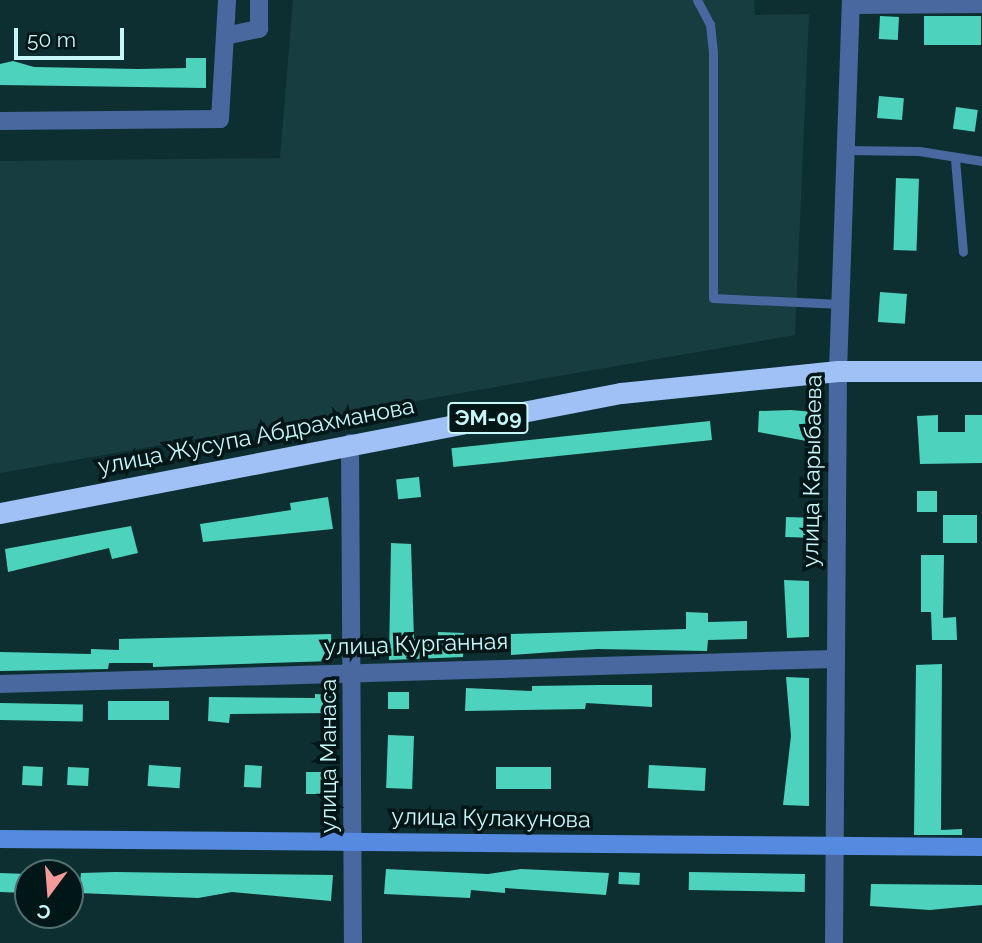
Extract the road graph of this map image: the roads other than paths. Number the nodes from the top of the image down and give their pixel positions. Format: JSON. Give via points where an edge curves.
{"nodes":[{"id":1,"x":227,"y":0,"type":"edge"},
{"id":2,"x":259,"y":0,"type":"edge"},
{"id":3,"x":697,"y":0,"type":"edge"},
{"id":4,"x":851,"y":3,"type":"edge"},
{"id":5,"x":982,"y":4,"type":"edge"},
{"id":6,"x":225,"y":36,"type":"junction"},
{"id":7,"x":0,"y":121,"type":"edge"},
{"id":8,"x":846,"y":150,"type":"junction"},
{"id":9,"x":955,"y":159,"type":"junction"},
{"id":10,"x":982,"y":161,"type":"edge"},
{"id":11,"x":963,"y":252,"type":"dead end"},
{"id":12,"x":841,"y":304,"type":"junction"},
{"id":13,"x":838,"y":370,"type":"junction"},
{"id":14,"x":982,"y":371,"type":"edge"},
{"id":15,"x":350,"y":443,"type":"junction"},
{"id":16,"x":0,"y":513,"type":"edge"},
{"id":17,"x":834,"y":659,"type":"junction"},
{"id":18,"x":352,"y":670,"type":"junction"},
{"id":19,"x":0,"y":684,"type":"edge"},
{"id":20,"x":0,"y":839,"type":"edge"},
{"id":21,"x":353,"y":841,"type":"junction"},
{"id":22,"x":833,"y":847,"type":"junction"},
{"id":23,"x":982,"y":847,"type":"edge"},
{"id":24,"x":353,"y":943,"type":"edge"},
{"id":25,"x":834,"y":943,"type":"edge"}],
"edges":[{"from":1,"to":6,"type":"street"},
{"from":2,"to":6,"type":"street","via":[[258,29]]},
{"from":3,"to":12,"type":"lane","via":[[709,24],[713,52],[713,298]]},
{"from":4,"to":5,"type":"street"},
{"from":4,"to":8,"type":"street","name":"улица Карыбаева"},
{"from":6,"to":7,"type":"street","via":[[220,119]]},
{"from":8,"to":9,"type":"lane","via":[[919,151]]},
{"from":8,"to":12,"type":"street","name":"улица Карыбаева"},
{"from":9,"to":10,"type":"lane"},
{"from":9,"to":11,"type":"lane"},
{"from":12,"to":13,"type":"street","name":"улица Карыбаева"},
{"from":13,"to":14,"type":"highway","name":"улица Жусупа Абдрахманова","number":"ЭМ-09"},
{"from":13,"to":15,"type":"highway","name":"улица Жусупа Абдрахманова","number":"ЭМ-09","via":[[621,393]]},
{"from":13,"to":17,"type":"street","name":"улица Карыбаева"},
{"from":15,"to":16,"type":"highway","name":"улица Жусупа Абдрахманова","number":"ЭМ-09"},
{"from":15,"to":18,"type":"street","name":"улица Манаса"},
{"from":17,"to":18,"type":"street","name":"улица Курганная"},
{"from":17,"to":22,"type":"street","name":"улица Карыбаева"},
{"from":18,"to":19,"type":"street","name":"улица Курганная"},
{"from":18,"to":21,"type":"street","name":"улица Манаса"},
{"from":20,"to":21,"type":"street","name":"улица Кулакунова"},
{"from":21,"to":22,"type":"street","name":"улица Кулакунова"},
{"from":21,"to":24,"type":"street","name":"улица Манаса"},
{"from":22,"to":23,"type":"street","name":"улица Кулакунова"},
{"from":22,"to":25,"type":"street","name":"улица Карыбаева"}]}
